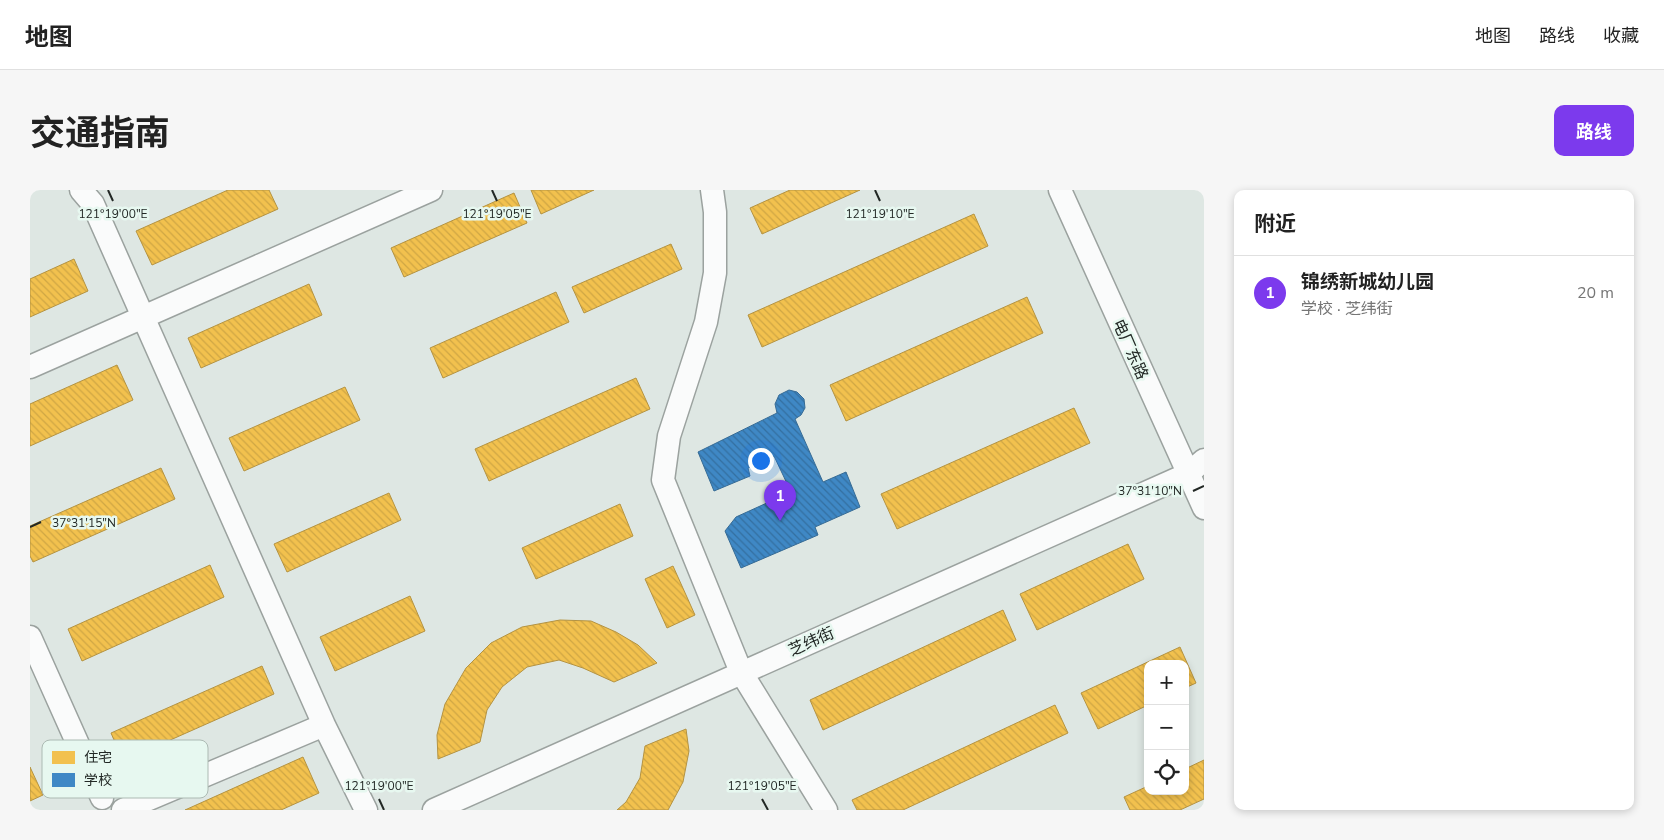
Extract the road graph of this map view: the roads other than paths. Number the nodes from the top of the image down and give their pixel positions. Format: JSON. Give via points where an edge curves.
{"nodes":[{"id":1,"x":81,"y":190,"type":"edge"},
{"id":2,"x":432,"y":190,"type":"edge"},
{"id":3,"x":712,"y":190,"type":"edge"},
{"id":4,"x":1060,"y":190,"type":"edge"},
{"id":5,"x":143,"y":317,"type":"junction"},
{"id":6,"x":30,"y":367,"type":"edge"},
{"id":7,"x":1196,"y":467,"type":"edge"},
{"id":8,"x":1204,"y":508,"type":"edge"},
{"id":9,"x":30,"y":637,"type":"edge"},
{"id":10,"x":741,"y":672,"type":"junction"},
{"id":11,"x":324,"y":725,"type":"junction"},
{"id":12,"x":76,"y":740,"type":"edge"},
{"id":13,"x":208,"y":774,"type":"edge"},
{"id":14,"x":151,"y":798,"type":"edge"},
{"id":15,"x":123,"y":810,"type":"edge"},
{"id":16,"x":366,"y":810,"type":"edge"},
{"id":17,"x":434,"y":810,"type":"edge"},
{"id":18,"x":826,"y":810,"type":"edge"}],
"edges":[{"from":1,"to":5,"type":"street","via":[[93,204]]},
{"from":2,"to":5,"type":"street"},
{"from":3,"to":10,"type":"street","via":[[715,273],[706,322],[669,436],[663,480]]},
{"from":4,"to":7,"type":"street","name":"电厂东路"},
{"from":5,"to":6,"type":"street"},
{"from":5,"to":11,"type":"street"},
{"from":7,"to":8,"type":"street","name":"电厂东路"},
{"from":7,"to":10,"type":"street","name":"芝纬街"},
{"from":9,"to":12,"type":"street"},
{"from":10,"to":17,"type":"street","name":"芝纬街"},
{"from":10,"to":18,"type":"street"},
{"from":11,"to":13,"type":"street"},
{"from":11,"to":16,"type":"street"},
{"from":14,"to":15,"type":"street"}]}
